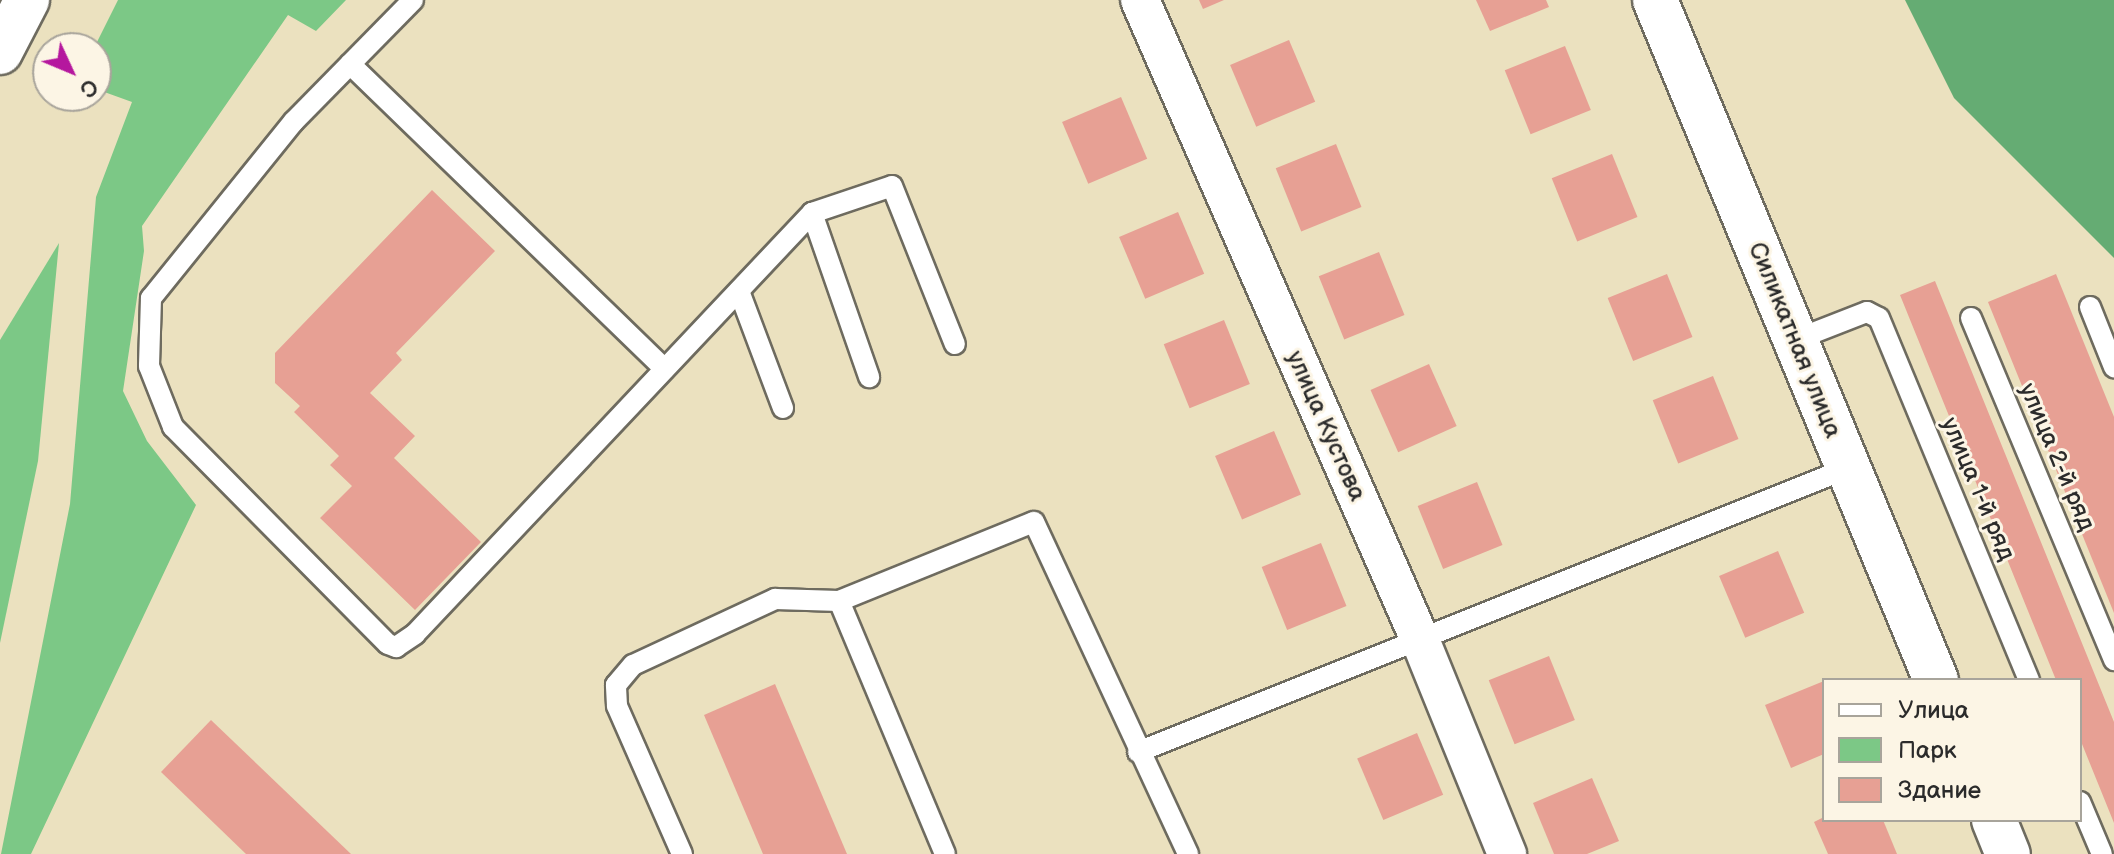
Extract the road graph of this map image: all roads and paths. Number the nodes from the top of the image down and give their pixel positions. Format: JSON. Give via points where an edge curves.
{"nodes":[{"id":1,"x":27,"y":0,"type":"edge"},
{"id":2,"x":413,"y":0,"type":"edge"},
{"id":3,"x":1140,"y":0,"type":"edge"},
{"id":4,"x":1655,"y":0,"type":"edge"},
{"id":5,"x":0,"y":52,"type":"edge"},
{"id":6,"x":350,"y":64,"type":"junction"},
{"id":7,"x":812,"y":213,"type":"junction"},
{"id":8,"x":739,"y":291,"type":"junction"},
{"id":9,"x":2090,"y":307,"type":"dead end"},
{"id":10,"x":1971,"y":318,"type":"dead end"},
{"id":11,"x":1795,"y":340,"type":"junction"},
{"id":12,"x":955,"y":344,"type":"dead end"},
{"id":13,"x":2114,"y":367,"type":"edge"},
{"id":14,"x":665,"y":369,"type":"junction"},
{"id":15,"x":869,"y":377,"type":"dead end"},
{"id":16,"x":783,"y":408,"type":"dead end"},
{"id":17,"x":1848,"y":468,"type":"junction"},
{"id":18,"x":839,"y":601,"type":"junction"},
{"id":19,"x":1421,"y":642,"type":"junction"},
{"id":20,"x":2114,"y":660,"type":"edge"},
{"id":21,"x":1935,"y":678,"type":"edge"},
{"id":22,"x":2028,"y":678,"type":"edge"},
{"id":23,"x":1138,"y":752,"type":"junction"},
{"id":24,"x":2082,"y":807,"type":"edge"},
{"id":25,"x":1995,"y":822,"type":"edge"},
{"id":26,"x":682,"y":854,"type":"edge"},
{"id":27,"x":945,"y":854,"type":"edge"},
{"id":28,"x":1188,"y":854,"type":"edge"},
{"id":29,"x":1507,"y":854,"type":"edge"},
{"id":30,"x":2008,"y":854,"type":"edge"},
{"id":31,"x":2102,"y":854,"type":"edge"}],
"edges":[{"from":1,"to":5,"type":"street"},
{"from":2,"to":6,"type":"lane"},
{"from":3,"to":19,"type":"street","name":"улица Кустова"},
{"from":4,"to":11,"type":"street","name":"Силикатная улица"},
{"from":6,"to":14,"type":"lane"},
{"from":6,"to":14,"type":"lane","via":[[294,121],[151,298],[149,366],[173,427],[379,636],[396,647],[406,642]]},
{"from":7,"to":8,"type":"lane"},
{"from":7,"to":12,"type":"lane","via":[[892,186]]},
{"from":7,"to":15,"type":"lane"},
{"from":8,"to":14,"type":"lane"},
{"from":8,"to":16,"type":"lane"},
{"from":9,"to":13,"type":"lane"},
{"from":10,"to":20,"type":"lane","name":"улица 2-й ряд"},
{"from":11,"to":17,"type":"street","name":"Силикатная улица"},
{"from":11,"to":22,"type":"lane","name":"улица 1-й ряд","via":[[1867,312],[1879,318]]},
{"from":17,"to":19,"type":"lane"},
{"from":17,"to":21,"type":"street","name":"Силикатная улица"},
{"from":18,"to":23,"type":"lane","via":[[1034,522]]},
{"from":18,"to":26,"type":"lane","via":[[775,599],[633,665],[616,685],[617,706]]},
{"from":18,"to":27,"type":"lane"},
{"from":19,"to":23,"type":"lane"},
{"from":19,"to":29,"type":"street","name":"улица Кустова"},
{"from":23,"to":28,"type":"lane"},
{"from":24,"to":31,"type":"lane"},
{"from":25,"to":30,"type":"street"}]}
